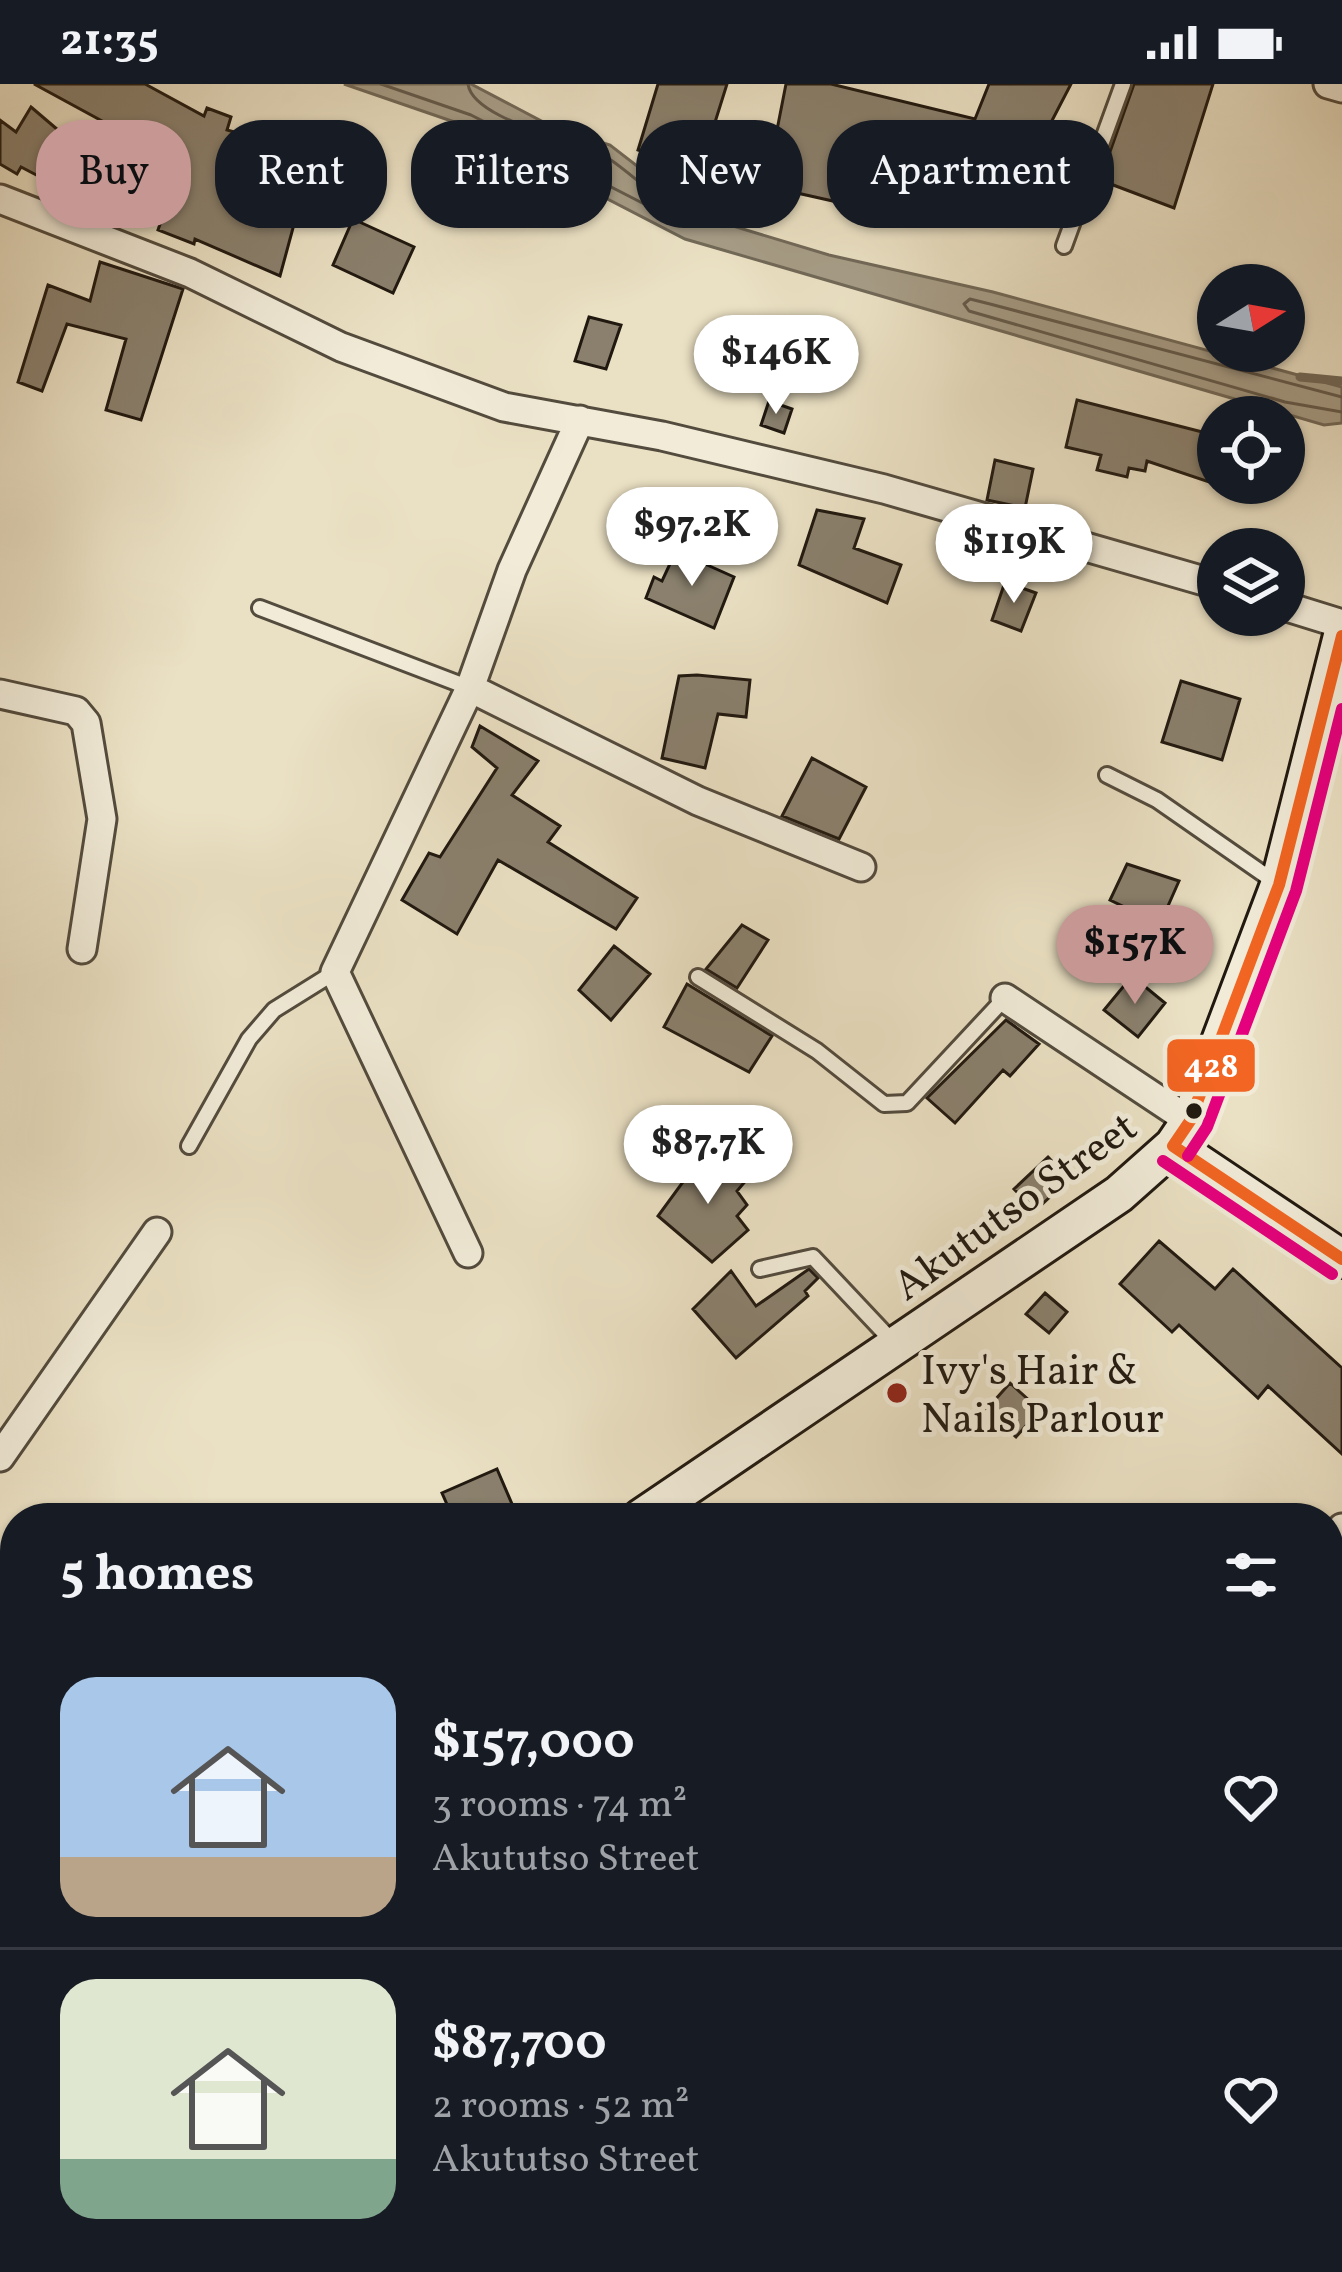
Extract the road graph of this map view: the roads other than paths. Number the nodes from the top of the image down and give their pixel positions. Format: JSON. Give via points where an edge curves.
{"nodes":[{"id":1,"x":1123,"y":84,"type":"edge"},
{"id":2,"x":1328,"y":84,"type":"edge"},
{"id":3,"x":1342,"y":88,"type":"edge"},
{"id":4,"x":0,"y":199,"type":"edge"},
{"id":5,"x":1064,"y":246,"type":"dead end"},
{"id":6,"x":580,"y":420,"type":"junction"},
{"id":7,"x":1197,"y":579,"type":"edge"},
{"id":8,"x":260,"y":608,"type":"dead end"},
{"id":9,"x":1305,"y":613,"type":"edge"},
{"id":10,"x":1342,"y":624,"type":"edge"},
{"id":11,"x":1342,"y":636,"type":"edge"},
{"id":12,"x":470,"y":688,"type":"junction"},
{"id":13,"x":0,"y":694,"type":"edge"},
{"id":14,"x":1107,"y":775,"type":"dead end"},
{"id":15,"x":861,"y":867,"type":"dead end"},
{"id":16,"x":1279,"y":885,"type":"junction"},
{"id":17,"x":82,"y":949,"type":"dead end"},
{"id":18,"x":335,"y":972,"type":"junction"},
{"id":19,"x":698,"y":977,"type":"dead end"},
{"id":20,"x":1005,"y":998,"type":"joint"},
{"id":21,"x":1181,"y":1133,"type":"junction"},
{"id":22,"x":189,"y":1146,"type":"dead end"},
{"id":23,"x":157,"y":1232,"type":"dead end"},
{"id":24,"x":468,"y":1253,"type":"dead end"},
{"id":25,"x":1342,"y":1259,"type":"edge"},
{"id":26,"x":760,"y":1269,"type":"dead end"},
{"id":27,"x":897,"y":1346,"type":"junction"},
{"id":28,"x":0,"y":1456,"type":"edge"},
{"id":29,"x":663,"y":1503,"type":"edge"}],
"edges":[{"from":1,"to":5,"type":"lane"},
{"from":2,"to":3,"type":"street"},
{"from":4,"to":6,"type":"street","via":[[190,273],[341,347],[504,407]]},
{"from":6,"to":7,"type":"street","via":[[884,489]]},
{"from":6,"to":12,"type":"street"},
{"from":8,"to":12,"type":"lane"},
{"from":9,"to":10,"type":"street"},
{"from":11,"to":16,"type":"main road","name":"Akututso Street"},
{"from":12,"to":15,"type":"street","via":[[698,801]]},
{"from":12,"to":18,"type":"street"},
{"from":13,"to":17,"type":"street","via":[[76,711],[86,723],[102,819]]},
{"from":14,"to":16,"type":"lane"},
{"from":16,"to":21,"type":"main road","name":"Akututso Street"},
{"from":18,"to":22,"type":"lane","via":[[274,1010]]},
{"from":18,"to":24,"type":"street"},
{"from":19,"to":20,"type":"lane","via":[[884,1104],[907,1103],[922,1090]]},
{"from":20,"to":21,"type":"street"},
{"from":21,"to":25,"type":"main road"},
{"from":21,"to":27,"type":"main road","name":"Akututso Street","via":[[1120,1194]]},
{"from":23,"to":28,"type":"street"},
{"from":26,"to":27,"type":"lane","via":[[813,1257]]},
{"from":27,"to":29,"type":"main road","name":"Akututso Street"}]}
